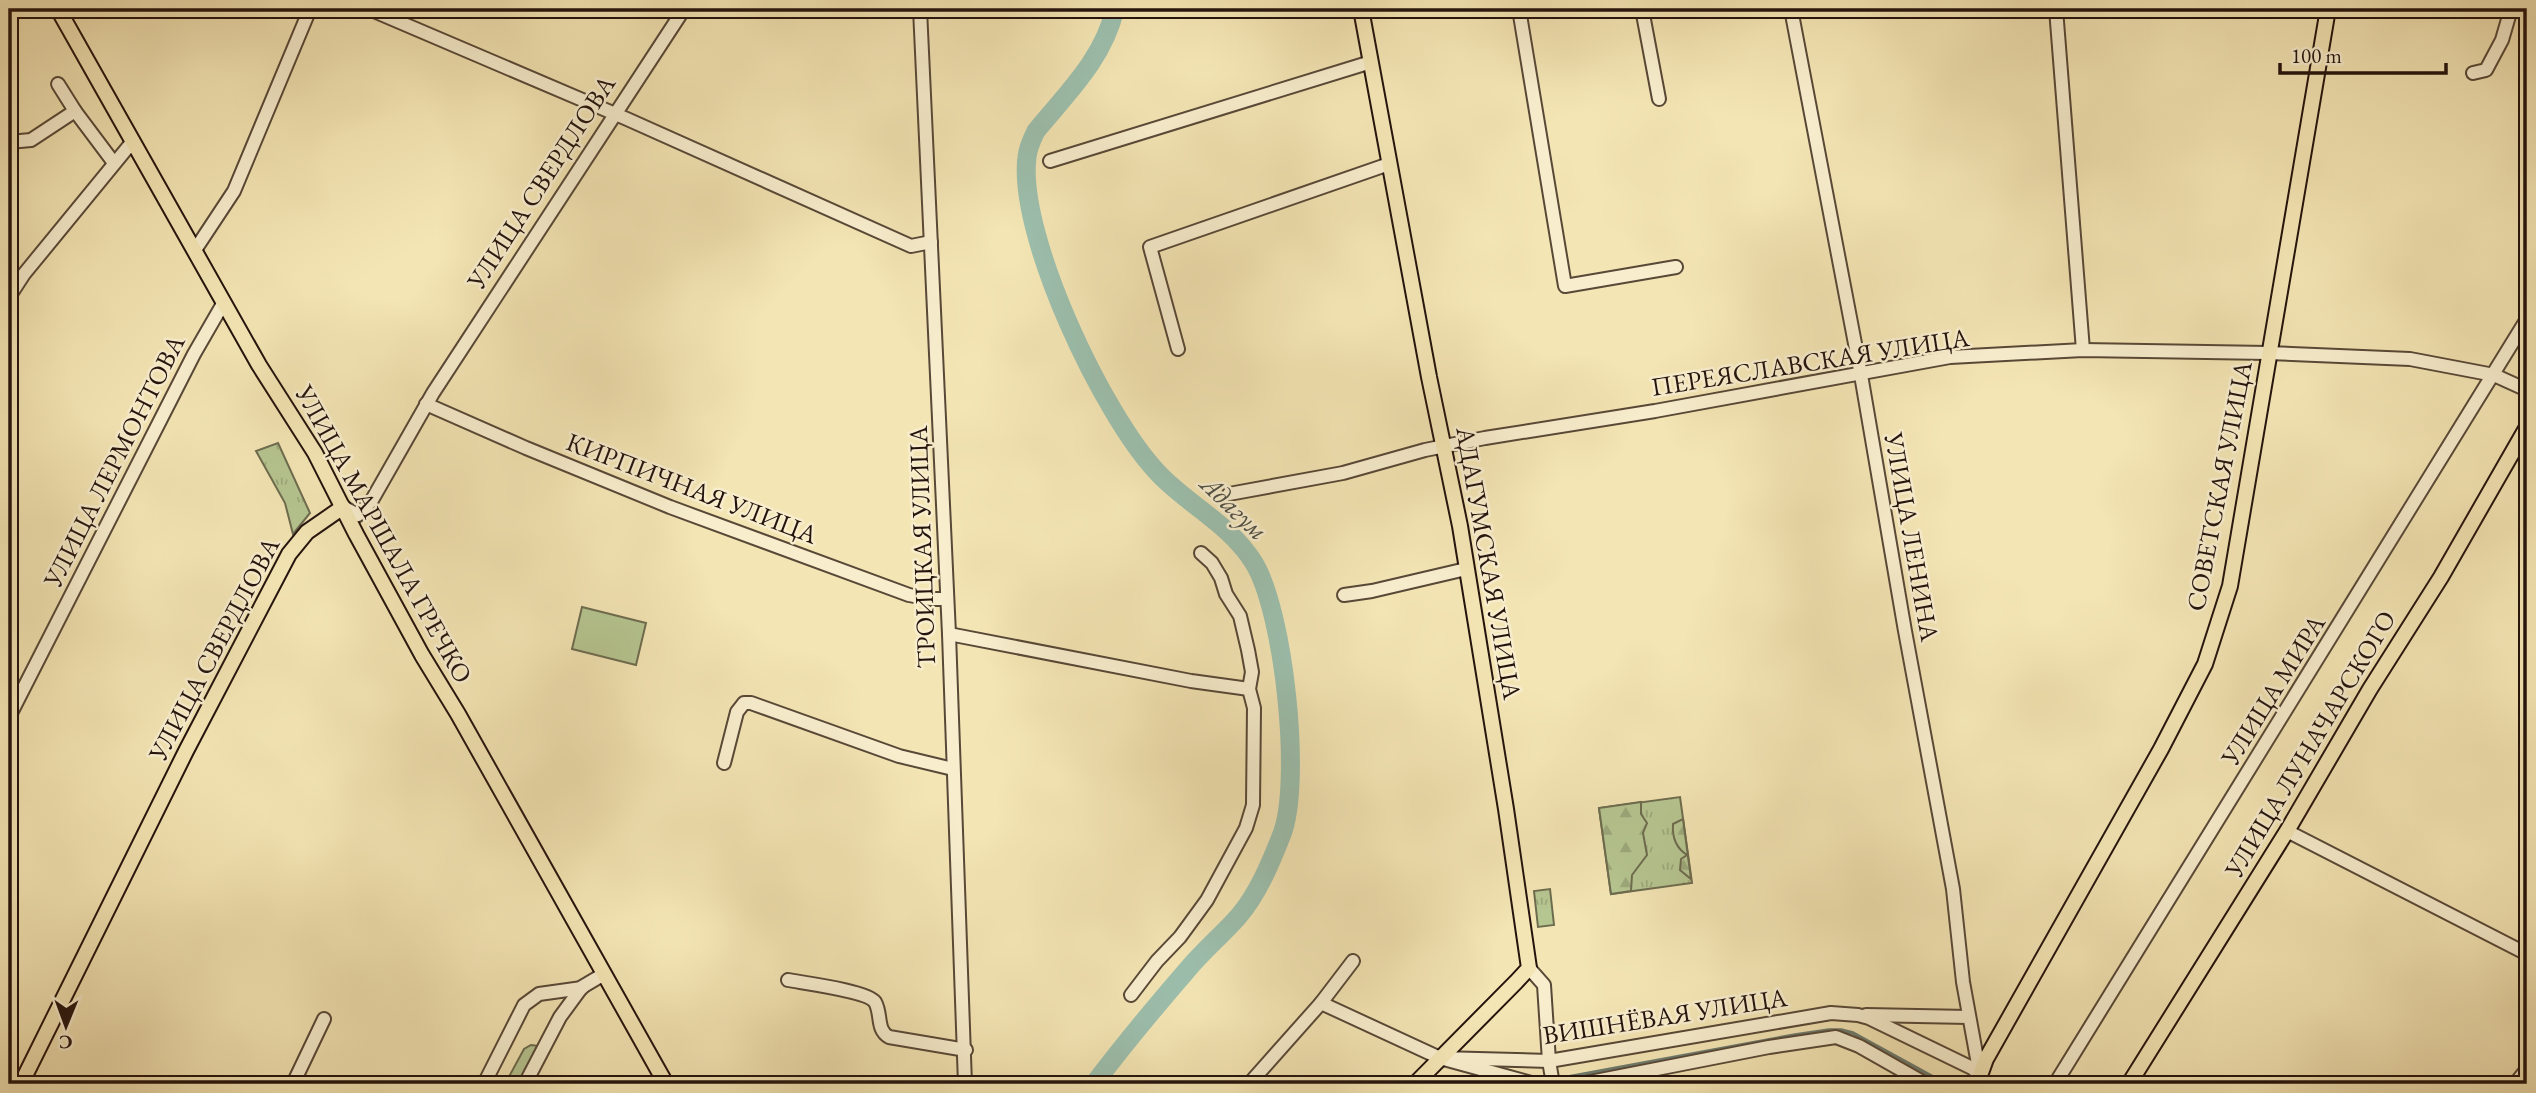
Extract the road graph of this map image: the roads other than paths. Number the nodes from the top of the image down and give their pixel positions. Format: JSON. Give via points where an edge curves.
{"nodes":[{"id":1,"x":58,"y":9,"type":"edge"},
{"id":2,"x":310,"y":9,"type":"edge"},
{"id":3,"x":369,"y":9,"type":"edge"},
{"id":4,"x":684,"y":9,"type":"edge"},
{"id":5,"x":920,"y":9,"type":"edge"},
{"id":6,"x":1361,"y":9,"type":"edge"},
{"id":7,"x":1519,"y":9,"type":"edge"},
{"id":8,"x":1642,"y":9,"type":"edge"},
{"id":9,"x":1791,"y":9,"type":"edge"},
{"id":10,"x":2056,"y":9,"type":"edge"},
{"id":11,"x":2328,"y":9,"type":"edge"},
{"id":12,"x":2511,"y":9,"type":"edge"},
{"id":13,"x":1371,"y":62,"type":"junction"},
{"id":14,"x":2473,"y":73,"type":"dead end"},
{"id":15,"x":58,"y":83,"type":"dead end"},
{"id":16,"x":1659,"y":99,"type":"dead end"},
{"id":17,"x":75,"y":111,"type":"junction"},
{"id":18,"x":615,"y":115,"type":"junction"},
{"id":19,"x":133,"y":141,"type":"junction"},
{"id":20,"x":9,"y":142,"type":"edge"},
{"id":21,"x":1050,"y":160,"type":"dead end"},
{"id":22,"x":114,"y":163,"type":"junction"},
{"id":23,"x":1389,"y":163,"type":"junction"},
{"id":24,"x":931,"y":242,"type":"junction"},
{"id":25,"x":195,"y":250,"type":"junction"},
{"id":26,"x":1676,"y":267,"type":"dead end"},
{"id":27,"x":9,"y":297,"type":"edge"},
{"id":28,"x":224,"y":302,"type":"junction"},
{"id":29,"x":2527,"y":319,"type":"edge"},
{"id":30,"x":1178,"y":349,"type":"dead end"},
{"id":31,"x":2083,"y":350,"type":"junction"},
{"id":32,"x":2268,"y":353,"type":"junction"},
{"id":33,"x":1861,"y":375,"type":"junction"},
{"id":34,"x":2494,"y":375,"type":"junction"},
{"id":35,"x":2527,"y":390,"type":"edge"},
{"id":36,"x":426,"y":404,"type":"junction"},
{"id":37,"x":2527,"y":427,"type":"edge"},
{"id":38,"x":1444,"y":447,"type":"junction"},
{"id":39,"x":1228,"y":494,"type":"dead end"},
{"id":40,"x":343,"y":507,"type":"junction"},
{"id":41,"x":1201,"y":553,"type":"dead end"},
{"id":42,"x":1466,"y":569,"type":"junction"},
{"id":43,"x":1344,"y":595,"type":"dead end"},
{"id":44,"x":947,"y":599,"type":"junction"},
{"id":45,"x":949,"y":635,"type":"junction"},
{"id":46,"x":1249,"y":690,"type":"junction"},
{"id":47,"x":9,"y":717,"type":"edge"},
{"id":48,"x":724,"y":763,"type":"dead end"},
{"id":49,"x":953,"y":769,"type":"junction"},
{"id":50,"x":2287,"y":831,"type":"junction"},
{"id":51,"x":2527,"y":954,"type":"edge"},
{"id":52,"x":1353,"y":961,"type":"dead end"},
{"id":53,"x":1528,"y":968,"type":"junction"},
{"id":54,"x":604,"y":974,"type":"junction"},
{"id":55,"x":788,"y":981,"type":"dead end"},
{"id":56,"x":582,"y":987,"type":"junction"},
{"id":57,"x":1130,"y":995,"type":"dead end"},
{"id":58,"x":1321,"y":1003,"type":"junction"},
{"id":59,"x":1858,"y":1015,"type":"junction"},
{"id":60,"x":1969,"y":1017,"type":"junction"},
{"id":61,"x":324,"y":1019,"type":"dead end"},
{"id":62,"x":965,"y":1050,"type":"junction"},
{"id":63,"x":1440,"y":1058,"type":"junction"},
{"id":64,"x":1549,"y":1061,"type":"junction"},
{"id":65,"x":2527,"y":1069,"type":"edge"},
{"id":66,"x":1979,"y":1080,"type":"edge"},
{"id":67,"x":21,"y":1084,"type":"edge"},
{"id":68,"x":293,"y":1084,"type":"edge"},
{"id":69,"x":484,"y":1084,"type":"edge"},
{"id":70,"x":526,"y":1084,"type":"edge"},
{"id":71,"x":666,"y":1084,"type":"edge"},
{"id":72,"x":965,"y":1084,"type":"edge"},
{"id":73,"x":1249,"y":1084,"type":"edge"},
{"id":74,"x":1415,"y":1084,"type":"edge"},
{"id":75,"x":1535,"y":1084,"type":"edge"},
{"id":76,"x":1553,"y":1084,"type":"edge"},
{"id":77,"x":1580,"y":1084,"type":"edge"},
{"id":78,"x":1926,"y":1084,"type":"edge"},
{"id":79,"x":2056,"y":1084,"type":"edge"},
{"id":80,"x":2129,"y":1084,"type":"edge"},
{"id":81,"x":2515,"y":1084,"type":"edge"}],
"edges":[{"from":1,"to":19,"type":"main road","name":"УЛИЦА МАРШАЛА ГРЕЧКО"},
{"from":2,"to":25,"type":"street","via":[[234,191]]},
{"from":3,"to":18,"type":"street"},
{"from":4,"to":18,"type":"street","name":"УЛИЦА СВЕРДЛОВА"},
{"from":5,"to":24,"type":"street","name":"ТРОИЦКАЯ УЛИЦА"},
{"from":6,"to":13,"type":"main road","name":"АДАГУМСКАЯ УЛИЦА"},
{"from":7,"to":26,"type":"street","via":[[1565,286]]},
{"from":8,"to":16,"type":"street"},
{"from":9,"to":33,"type":"street","name":"УЛИЦА ЛЕНИНА"},
{"from":10,"to":31,"type":"street"},
{"from":11,"to":32,"type":"main road","name":"СОВЕТСКАЯ УЛИЦА"},
{"from":12,"to":14,"type":"street","via":[[2486,70]]},
{"from":13,"to":21,"type":"street"},
{"from":13,"to":23,"type":"main road","name":"АДАГУМСКАЯ УЛИЦА"},
{"from":15,"to":17,"type":"street"},
{"from":17,"to":20,"type":"street","via":[[31,140]]},
{"from":17,"to":22,"type":"street"},
{"from":18,"to":24,"type":"street","via":[[911,246]]},
{"from":18,"to":36,"type":"street","name":"УЛИЦА СВЕРДЛОВА"},
{"from":19,"to":22,"type":"street"},
{"from":19,"to":25,"type":"main road","name":"УЛИЦА МАРШАЛА ГРЕЧКО"},
{"from":22,"to":27,"type":"street"},
{"from":23,"to":30,"type":"street","via":[[1150,247]]},
{"from":23,"to":38,"type":"main road","name":"АДАГУМСКАЯ УЛИЦА"},
{"from":24,"to":44,"type":"street","name":"ТРОИЦКАЯ УЛИЦА"},
{"from":25,"to":28,"type":"main road","name":"УЛИЦА МАРШАЛА ГРЕЧКО"},
{"from":28,"to":40,"type":"main road","name":"УЛИЦА МАРШАЛА ГРЕЧКО"},
{"from":28,"to":47,"type":"street","name":"УЛИЦА ЛЕРМОНТОВА"},
{"from":29,"to":34,"type":"street","name":"УЛИЦА МИРА"},
{"from":31,"to":32,"type":"street","name":"ПЕРЕЯСЛАВСКАЯ УЛИЦА"},
{"from":31,"to":33,"type":"street","name":"ПЕРЕЯСЛАВСКАЯ УЛИЦА","via":[[1950,358]]},
{"from":32,"to":34,"type":"street","name":"ПЕРЕЯСЛАВСКАЯ УЛИЦА","via":[[2410,359]]},
{"from":32,"to":66,"type":"main road","name":"СОВЕТСКАЯ УЛИЦА","via":[[2230,586],[2205,664],[1986,1059]]},
{"from":33,"to":38,"type":"street","name":"ПЕРЕЯСЛАВСКАЯ УЛИЦА"},
{"from":33,"to":60,"type":"street","name":"УЛИЦА ЛЕНИНА","via":[[1953,889]]},
{"from":34,"to":35,"type":"street","name":"ПЕРЕЯСЛАВСКАЯ УЛИЦА"},
{"from":34,"to":79,"type":"street","name":"УЛИЦА МИРА"},
{"from":36,"to":40,"type":"street","name":"УЛИЦА СВЕРДЛОВА","via":[[365,509],[358,515]]},
{"from":36,"to":44,"type":"street","name":"КИРПИЧНАЯ УЛИЦА","via":[[670,507],[909,594]]},
{"from":37,"to":50,"type":"main road","name":"УЛИЦА ЛУНАЧАРСКОГО"},
{"from":38,"to":39,"type":"street","name":"ПЕРЕЯСЛАВСКАЯ УЛИЦА","via":[[1343,473]]},
{"from":38,"to":42,"type":"main road","name":"АДАГУМСКАЯ УЛИЦА"},
{"from":40,"to":54,"type":"main road","name":"УЛИЦА МАРШАЛА ГРЕЧКО"},
{"from":40,"to":67,"type":"main road","name":"УЛИЦА СВЕРДЛОВА","via":[[307,531],[289,554]]},
{"from":41,"to":46,"type":"street","via":[[1212,563],[1240,616],[1252,672]]},
{"from":42,"to":43,"type":"street"},
{"from":42,"to":53,"type":"main road","name":"АДАГУМСКАЯ УЛИЦА"},
{"from":44,"to":45,"type":"street","name":"ТРОИЦКАЯ УЛИЦА"},
{"from":45,"to":46,"type":"street"},
{"from":45,"to":49,"type":"street","name":"ТРОИЦКАЯ УЛИЦА"},
{"from":46,"to":57,"type":"street","via":[[1254,708],[1255,792],[1246,828],[1207,900]]},
{"from":48,"to":49,"type":"street","via":[[737,712],[751,703],[899,756]]},
{"from":49,"to":62,"type":"street","name":"ТРОИЦКАЯ УЛИЦА"},
{"from":50,"to":51,"type":"street"},
{"from":50,"to":80,"type":"main road","name":"УЛИЦА ЛУНАЧАРСКОГО"},
{"from":52,"to":58,"type":"street"},
{"from":53,"to":63,"type":"main road"},
{"from":53,"to":64,"type":"street","via":[[1544,985]]},
{"from":54,"to":56,"type":"street"},
{"from":54,"to":71,"type":"main road","name":"УЛИЦА МАРШАЛА ГРЕЧКО"},
{"from":55,"to":62,"type":"street","via":[[869,997],[882,1031],[889,1037]]},
{"from":56,"to":69,"type":"street","via":[[539,994],[524,1005]]},
{"from":56,"to":70,"type":"street","via":[[560,1017]]},
{"from":58,"to":63,"type":"street"},
{"from":58,"to":73,"type":"street"},
{"from":59,"to":60,"type":"street"},
{"from":59,"to":64,"type":"street","name":"ВИШНЁВАЯ УЛИЦА","via":[[1831,1013]]},
{"from":59,"to":66,"type":"street","name":"ВИШНЁВАЯ УЛИЦА","via":[[1972,1068]]},
{"from":60,"to":66,"type":"street","name":"УЛИЦА ЛЕНИНА"},
{"from":61,"to":68,"type":"street"},
{"from":62,"to":72,"type":"street","name":"ТРОИЦКАЯ УЛИЦА"},
{"from":63,"to":64,"type":"street","name":"ВИШНЁВАЯ УЛИЦА"},
{"from":63,"to":74,"type":"main road"},
{"from":63,"to":75,"type":"street","name":"ВИШНЁВАЯ УЛИЦА"},
{"from":64,"to":76,"type":"street"},
{"from":65,"to":81,"type":"street"},
{"from":77,"to":78,"type":"street","name":"ВИШНЁВАЯ УЛИЦА","via":[[1836,1037]]}]}
